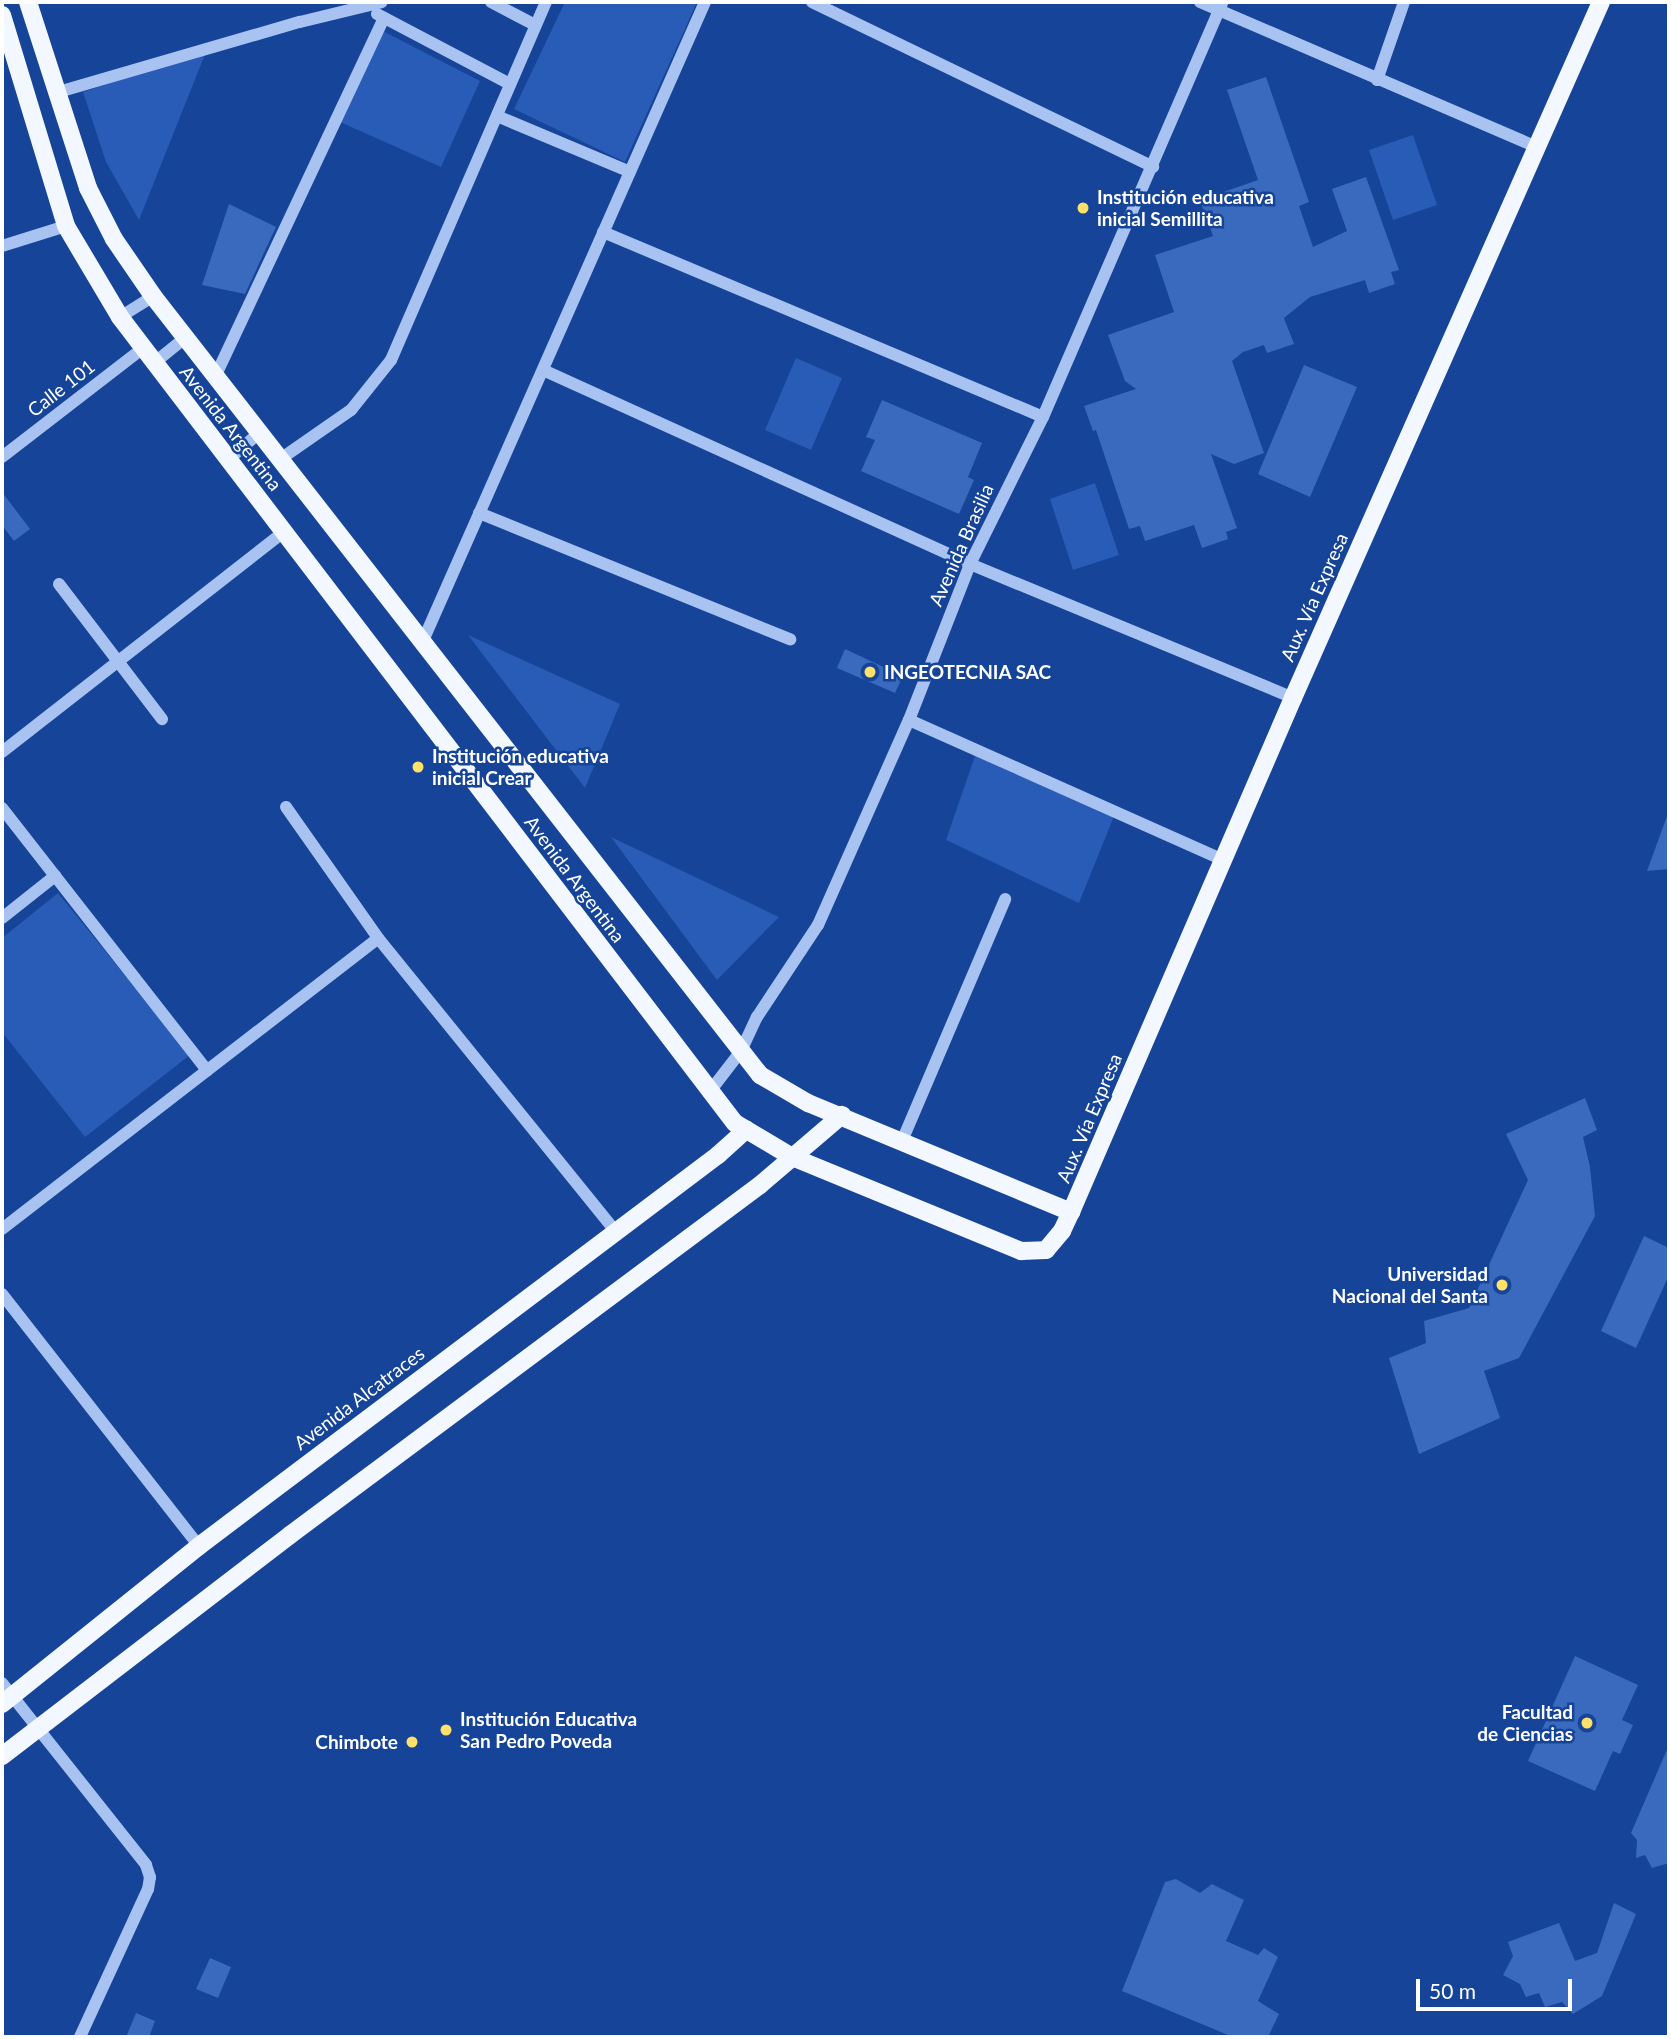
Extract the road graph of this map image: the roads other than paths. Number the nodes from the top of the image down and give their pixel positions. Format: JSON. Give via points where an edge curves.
{"nodes":[{"id":1,"x":28,"y":2,"type":"edge"},
{"id":2,"x":382,"y":2,"type":"edge"},
{"id":3,"x":491,"y":2,"type":"edge"},
{"id":4,"x":546,"y":2,"type":"edge"},
{"id":5,"x":705,"y":2,"type":"edge"},
{"id":6,"x":812,"y":2,"type":"edge"},
{"id":7,"x":1200,"y":2,"type":"edge"},
{"id":8,"x":1404,"y":2,"type":"edge"},
{"id":9,"x":1601,"y":2,"type":"edge"},
{"id":10,"x":1221,"y":6,"type":"edge"},
{"id":11,"x":365,"y":7,"type":"junction"},
{"id":12,"x":2,"y":15,"type":"edge"},
{"id":13,"x":384,"y":18,"type":"junction"},
{"id":14,"x":535,"y":25,"type":"junction"},
{"id":15,"x":1377,"y":80,"type":"junction"},
{"id":16,"x":510,"y":84,"type":"junction"},
{"id":17,"x":55,"y":93,"type":"junction"},
{"id":18,"x":497,"y":116,"type":"junction"},
{"id":19,"x":1538,"y":147,"type":"junction"},
{"id":20,"x":1153,"y":167,"type":"junction"},
{"id":21,"x":630,"y":172,"type":"junction"},
{"id":22,"x":66,"y":226,"type":"junction"},
{"id":23,"x":603,"y":232,"type":"junction"},
{"id":24,"x":2,"y":246,"type":"edge"},
{"id":25,"x":153,"y":296,"type":"junction"},
{"id":26,"x":120,"y":317,"type":"junction"},
{"id":27,"x":185,"y":338,"type":"junction"},
{"id":28,"x":148,"y":356,"type":"junction"},
{"id":29,"x":542,"y":370,"type":"junction"},
{"id":30,"x":215,"y":377,"type":"junction"},
{"id":31,"x":1043,"y":417,"type":"junction"},
{"id":32,"x":259,"y":433,"type":"junction"},
{"id":33,"x":2,"y":457,"type":"edge"},
{"id":34,"x":229,"y":460,"type":"junction"},
{"id":35,"x":279,"y":460,"type":"junction"},
{"id":36,"x":479,"y":513,"type":"junction"},
{"id":37,"x":285,"y":531,"type":"junction"},
{"id":38,"x":970,"y":565,"type":"junction"},
{"id":39,"x":59,"y":583,"type":"dead end"},
{"id":40,"x":790,"y":639,"type":"dead end"},
{"id":41,"x":422,"y":643,"type":"junction"},
{"id":42,"x":118,"y":664,"type":"junction"},
{"id":43,"x":1293,"y":698,"type":"junction"},
{"id":44,"x":162,"y":719,"type":"dead end"},
{"id":45,"x":909,"y":720,"type":"junction"},
{"id":46,"x":2,"y":752,"type":"edge"},
{"id":47,"x":286,"y":807,"type":"dead end"},
{"id":48,"x":2,"y":808,"type":"edge"},
{"id":49,"x":1223,"y":860,"type":"junction"},
{"id":50,"x":55,"y":876,"type":"junction"},
{"id":51,"x":1005,"y":899,"type":"dead end"},
{"id":52,"x":2,"y":918,"type":"edge"},
{"id":53,"x":378,"y":939,"type":"junction"},
{"id":54,"x":741,"y":1051,"type":"junction"},
{"id":55,"x":206,"y":1070,"type":"junction"},
{"id":56,"x":711,"y":1090,"type":"junction"},
{"id":57,"x":842,"y":1115,"type":"junction"},
{"id":58,"x":746,"y":1130,"type":"junction"},
{"id":59,"x":902,"y":1141,"type":"junction"},
{"id":60,"x":792,"y":1157,"type":"junction"},
{"id":61,"x":1071,"y":1212,"type":"junction"},
{"id":62,"x":2,"y":1228,"type":"edge"},
{"id":63,"x":615,"y":1231,"type":"junction"},
{"id":64,"x":2,"y":1294,"type":"edge"},
{"id":65,"x":199,"y":1546,"type":"junction"},
{"id":66,"x":5,"y":1695,"type":"edge"},
{"id":67,"x":37,"y":1728,"type":"junction"},
{"id":68,"x":2,"y":1756,"type":"edge"},
{"id":69,"x":80,"y":2037,"type":"edge"}],
"edges":[{"from":1,"to":17,"type":"main road","name":"Avenida Argentina"},
{"from":2,"to":11,"type":"street"},
{"from":3,"to":14,"type":"street"},
{"from":4,"to":14,"type":"street"},
{"from":5,"to":21,"type":"street"},
{"from":6,"to":20,"type":"street"},
{"from":7,"to":10,"type":"street"},
{"from":8,"to":15,"type":"street"},
{"from":9,"to":19,"type":"main road","name":"Aux. Vía Expresa"},
{"from":10,"to":15,"type":"street"},
{"from":10,"to":20,"type":"street","name":"Avenida Brasilia"},
{"from":11,"to":13,"type":"street"},
{"from":11,"to":17,"type":"street"},
{"from":12,"to":22,"type":"main road","name":"Avenida Argentina"},
{"from":13,"to":16,"type":"street"},
{"from":13,"to":30,"type":"street"},
{"from":14,"to":16,"type":"street"},
{"from":15,"to":19,"type":"street"},
{"from":16,"to":18,"type":"street"},
{"from":17,"to":25,"type":"main road","name":"Avenida Argentina","via":[[88,188],[114,239]]},
{"from":18,"to":21,"type":"street"},
{"from":18,"to":35,"type":"street","via":[[391,360],[351,410]]},
{"from":19,"to":43,"type":"main road","name":"Aux. Vía Expresa"},
{"from":20,"to":31,"type":"street","name":"Avenida Brasilia"},
{"from":21,"to":23,"type":"street"},
{"from":22,"to":24,"type":"street"},
{"from":22,"to":26,"type":"main road","name":"Avenida Argentina"},
{"from":23,"to":29,"type":"street"},
{"from":23,"to":31,"type":"street"},
{"from":25,"to":26,"type":"street"},
{"from":25,"to":27,"type":"main road","name":"Avenida Argentina"},
{"from":26,"to":28,"type":"main road","name":"Avenida Argentina"},
{"from":27,"to":28,"type":"street","name":"Calle 101"},
{"from":27,"to":30,"type":"main road","name":"Avenida Argentina"},
{"from":28,"to":33,"type":"street","name":"Calle 101"},
{"from":28,"to":34,"type":"main road","name":"Avenida Argentina"},
{"from":29,"to":36,"type":"street"},
{"from":29,"to":38,"type":"street"},
{"from":30,"to":32,"type":"main road","name":"Avenida Argentina"},
{"from":31,"to":38,"type":"street","name":"Avenida Brasilia"},
{"from":32,"to":34,"type":"street"},
{"from":32,"to":35,"type":"main road","name":"Avenida Argentina"},
{"from":34,"to":37,"type":"main road","name":"Avenida Argentina"},
{"from":35,"to":41,"type":"main road","name":"Avenida Argentina"},
{"from":36,"to":40,"type":"street"},
{"from":36,"to":41,"type":"street"},
{"from":37,"to":42,"type":"street"},
{"from":37,"to":56,"type":"main road","name":"Avenida Argentina"},
{"from":38,"to":43,"type":"street"},
{"from":38,"to":45,"type":"street","name":"Avenida Brasilia"},
{"from":39,"to":42,"type":"street"},
{"from":41,"to":54,"type":"main road","name":"Avenida Argentina"},
{"from":42,"to":44,"type":"street"},
{"from":42,"to":46,"type":"street"},
{"from":43,"to":49,"type":"main road","name":"Aux. Vía Expresa"},
{"from":45,"to":49,"type":"street"},
{"from":45,"to":54,"type":"street","name":"Avenida Brasilia","via":[[818,925],[757,1017]]},
{"from":47,"to":53,"type":"street"},
{"from":48,"to":50,"type":"street"},
{"from":49,"to":61,"type":"main road","name":"Aux. Vía Expresa"},
{"from":50,"to":52,"type":"street"},
{"from":50,"to":55,"type":"street"},
{"from":51,"to":59,"type":"street"},
{"from":53,"to":55,"type":"street"},
{"from":53,"to":63,"type":"street"},
{"from":54,"to":56,"type":"street","name":"Avenida Brasilia"},
{"from":54,"to":57,"type":"main road","name":"Avenida Argentina","via":[[760,1075],[808,1103]]},
{"from":55,"to":62,"type":"street"},
{"from":56,"to":58,"type":"main road","name":"Avenida Argentina","via":[[735,1123]]},
{"from":57,"to":59,"type":"main road"},
{"from":57,"to":60,"type":"main road"},
{"from":58,"to":60,"type":"main road","name":"Avenida Argentina"},
{"from":58,"to":63,"type":"main road","name":"Avenida Alcatraces"},
{"from":59,"to":61,"type":"main road"},
{"from":60,"to":61,"type":"main road","name":"Avenida Argentina","via":[[1021,1251],[1046,1250]]},
{"from":60,"to":67,"type":"main road"},
{"from":63,"to":65,"type":"main road","name":"Avenida Alcatraces"},
{"from":64,"to":65,"type":"street"},
{"from":65,"to":66,"type":"main road","name":"Avenida Alcatraces"},
{"from":66,"to":67,"type":"street"},
{"from":67,"to":68,"type":"main road"},
{"from":67,"to":69,"type":"street","via":[[146,1864],[150,1877]]}]}
